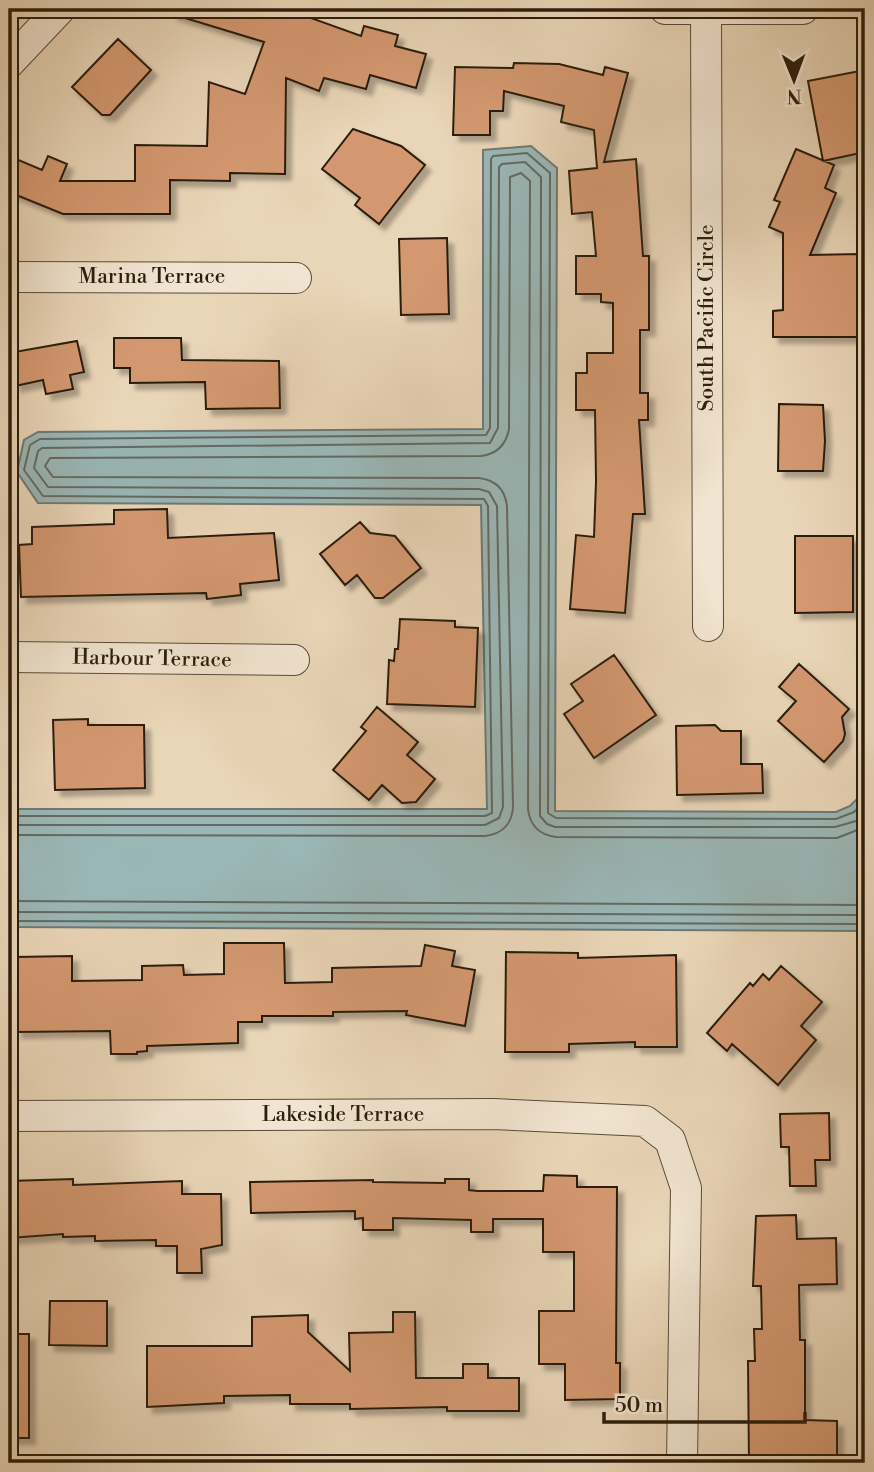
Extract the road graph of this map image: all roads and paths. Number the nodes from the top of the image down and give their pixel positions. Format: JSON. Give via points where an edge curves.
{"nodes":[{"id":1,"x":60,"y":9,"type":"edge"},
{"id":2,"x":665,"y":9,"type":"edge"},
{"id":3,"x":803,"y":9,"type":"edge"},
{"id":4,"x":706,"y":10,"type":"edge"},
{"id":5,"x":9,"y":63,"type":"edge"},
{"id":6,"x":9,"y":277,"type":"edge"},
{"id":7,"x":296,"y":278,"type":"dead end"},
{"id":8,"x":708,"y":626,"type":"dead end"},
{"id":9,"x":9,"y":657,"type":"edge"},
{"id":10,"x":294,"y":660,"type":"dead end"},
{"id":11,"x":9,"y":1116,"type":"edge"},
{"id":12,"x":682,"y":1463,"type":"edge"}],
"edges":[{"from":1,"to":5,"type":"street"},
{"from":2,"to":4,"type":"street"},
{"from":3,"to":4,"type":"street"},
{"from":4,"to":8,"type":"street","name":"South Pacific Circle"},
{"from":6,"to":7,"type":"street","name":"Marina Terrace"},
{"from":9,"to":10,"type":"street","name":"Harbour Terrace"},
{"from":11,"to":12,"type":"street","name":"Lakeside Terrace","via":[[493,1114],[645,1121],[670,1140],[686,1188]]}]}
